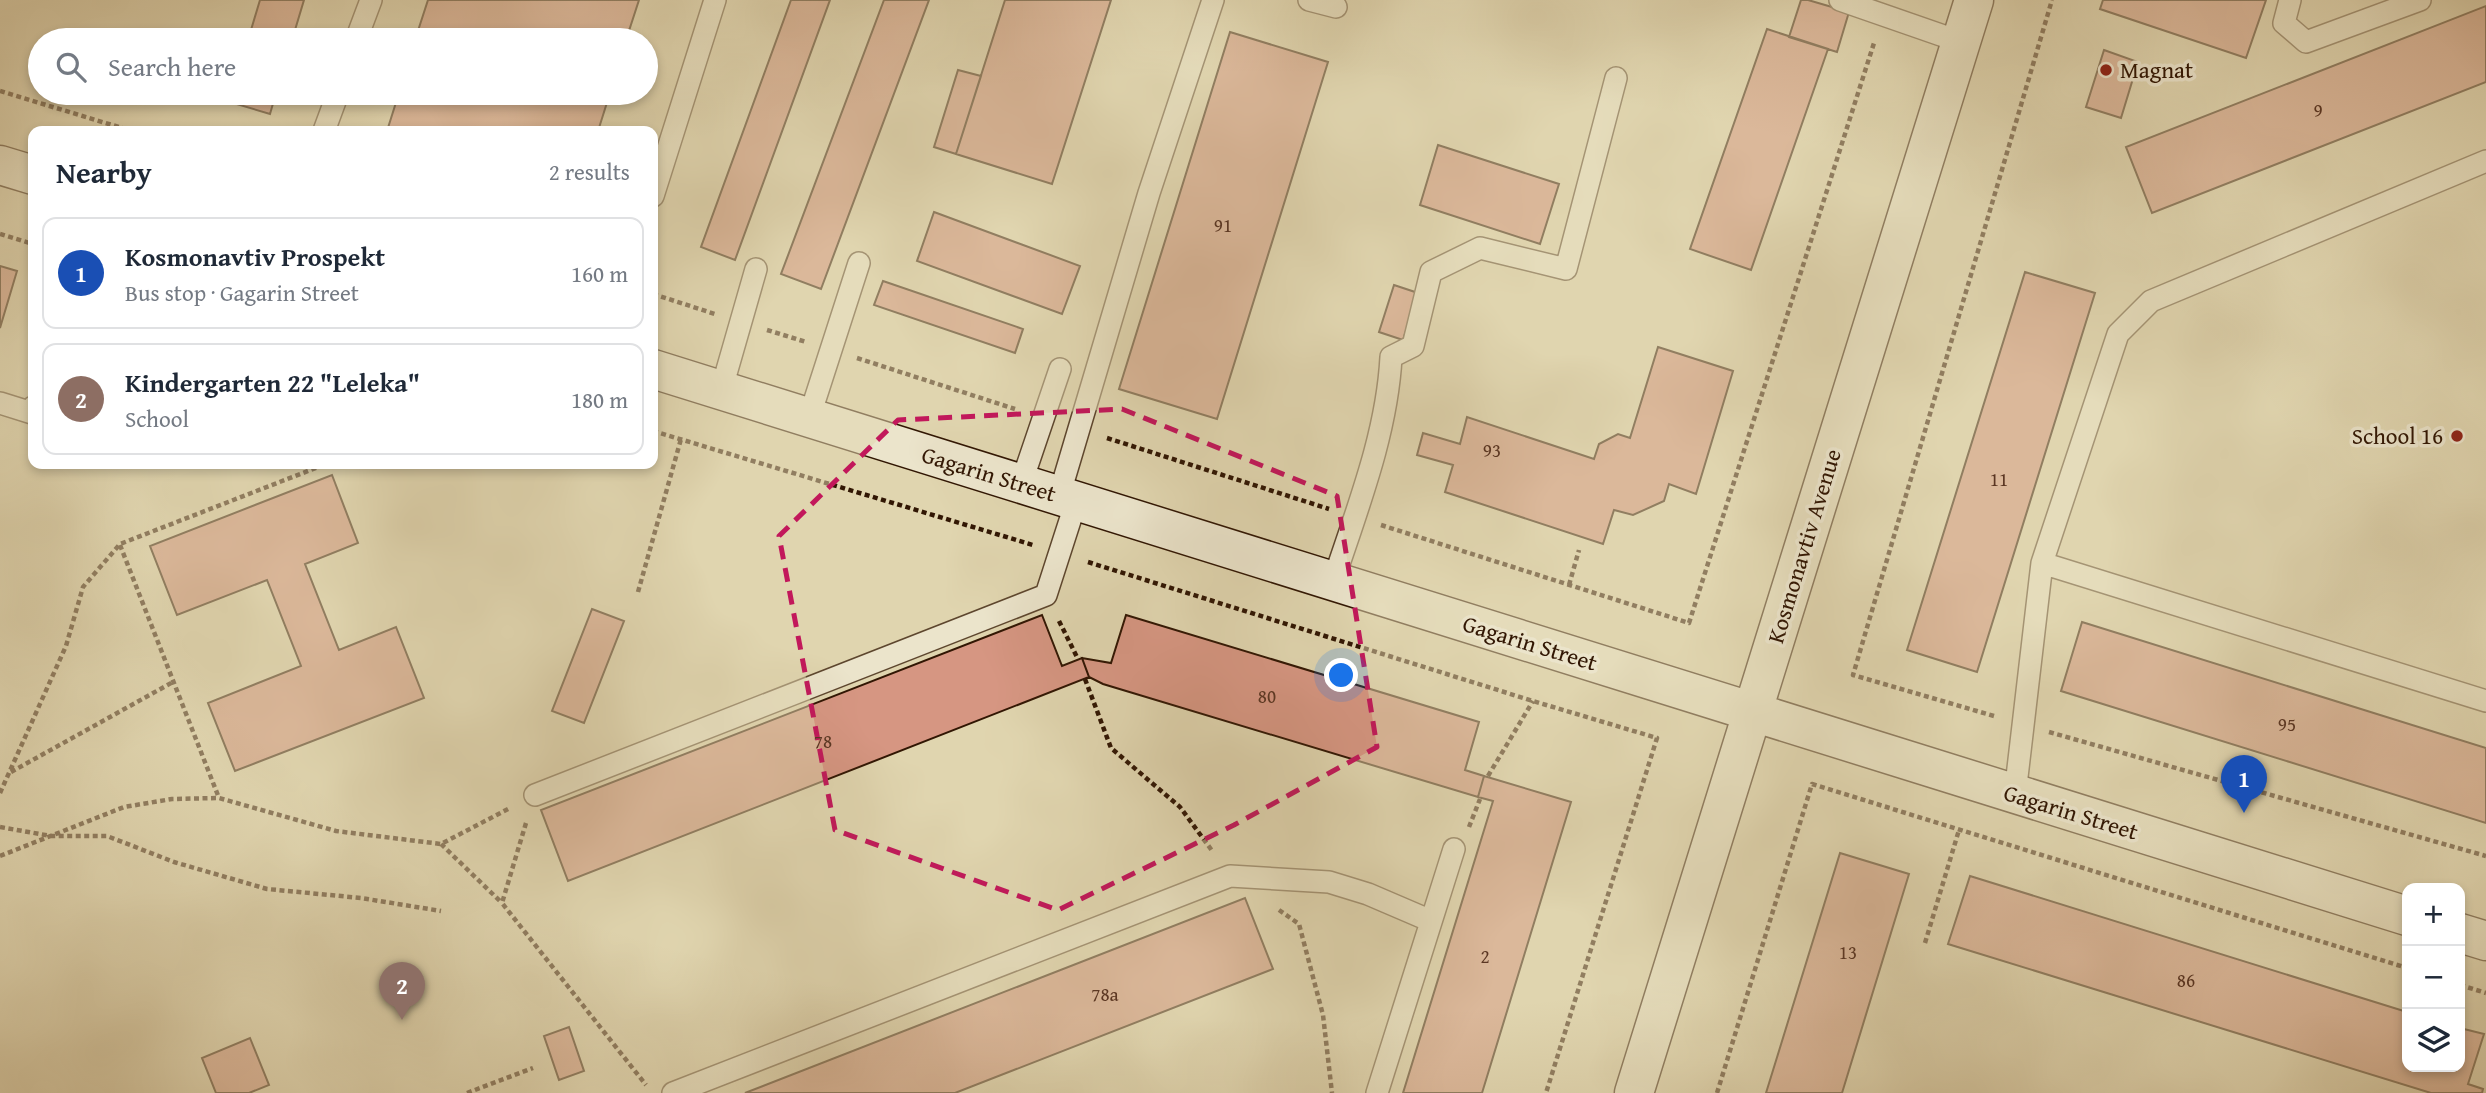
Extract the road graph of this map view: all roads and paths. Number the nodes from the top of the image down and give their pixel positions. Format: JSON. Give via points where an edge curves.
{"nodes":[{"id":1,"x":371,"y":0,"type":"edge"},
{"id":2,"x":715,"y":0,"type":"edge"},
{"id":3,"x":1213,"y":0,"type":"edge"},
{"id":4,"x":1309,"y":0,"type":"edge"},
{"id":5,"x":1840,"y":0,"type":"edge"},
{"id":6,"x":1974,"y":0,"type":"edge"},
{"id":7,"x":2052,"y":0,"type":"edge"},
{"id":8,"x":2290,"y":0,"type":"edge"},
{"id":9,"x":2420,"y":0,"type":"edge"},
{"id":10,"x":1863,"y":4,"type":"edge"},
{"id":11,"x":1336,"y":7,"type":"dead end"},
{"id":12,"x":1882,"y":17,"type":"junction"},
{"id":13,"x":360,"y":28,"type":"edge"},
{"id":14,"x":1961,"y":42,"type":"junction"},
{"id":15,"x":1616,"y":78,"type":"dead end"},
{"id":16,"x":0,"y":91,"type":"edge"},
{"id":17,"x":28,"y":99,"type":"edge"},
{"id":18,"x":46,"y":105,"type":"edge"},
{"id":19,"x":334,"y":105,"type":"edge"},
{"id":20,"x":116,"y":126,"type":"edge"},
{"id":21,"x":326,"y":126,"type":"edge"},
{"id":22,"x":2486,"y":161,"type":"edge"},
{"id":23,"x":0,"y":165,"type":"edge"},
{"id":24,"x":28,"y":173,"type":"edge"},
{"id":25,"x":658,"y":180,"type":"edge"},
{"id":26,"x":0,"y":234,"type":"edge"},
{"id":27,"x":28,"y":242,"type":"edge"},
{"id":28,"x":859,"y":263,"type":"dead end"},
{"id":29,"x":756,"y":269,"type":"dead end"},
{"id":30,"x":658,"y":296,"type":"edge"},
{"id":31,"x":741,"y":322,"type":"junction"},
{"id":32,"x":831,"y":350,"type":"junction"},
{"id":33,"x":1060,"y":369,"type":"dead end"},
{"id":34,"x":658,"y":371,"type":"edge"},
{"id":35,"x":721,"y":391,"type":"junction"},
{"id":36,"x":0,"y":403,"type":"edge"},
{"id":37,"x":28,"y":410,"type":"edge"},
{"id":38,"x":809,"y":418,"type":"junction"},
{"id":39,"x":1044,"y":418,"type":"junction"},
{"id":40,"x":1079,"y":429,"type":"junction"},
{"id":41,"x":658,"y":432,"type":"edge"},
{"id":42,"x":681,"y":439,"type":"junction"},
{"id":43,"x":313,"y":469,"type":"edge"},
{"id":44,"x":1021,"y":484,"type":"junction"},
{"id":45,"x":1068,"y":499,"type":"junction"},
{"id":46,"x":1354,"y":517,"type":"junction"},
{"id":47,"x":120,"y":544,"type":"junction"},
{"id":48,"x":1579,"y":550,"type":"dead end"},
{"id":49,"x":1060,"y":553,"type":"junction"},
{"id":50,"x":2042,"y":563,"type":"junction"},
{"id":51,"x":1333,"y":582,"type":"junction"},
{"id":52,"x":1569,"y":585,"type":"junction"},
{"id":53,"x":638,"y":592,"type":"dead end"},
{"id":54,"x":1046,"y":595,"type":"junction"},
{"id":55,"x":1078,"y":659,"type":"dead end"},
{"id":56,"x":173,"y":682,"type":"junction"},
{"id":57,"x":1533,"y":701,"type":"junction"},
{"id":58,"x":2486,"y":701,"type":"edge"},
{"id":59,"x":1752,"y":712,"type":"junction"},
{"id":60,"x":2024,"y":725,"type":"junction"},
{"id":61,"x":10,"y":772,"type":"junction"},
{"id":62,"x":1488,"y":776,"type":"dead end"},
{"id":63,"x":0,"y":793,"type":"edge"},
{"id":64,"x":2015,"y":794,"type":"junction"},
{"id":65,"x":535,"y":795,"type":"junction"},
{"id":66,"x":219,"y":798,"type":"junction"},
{"id":67,"x":1480,"y":799,"type":"dead end"},
{"id":68,"x":1473,"y":821,"type":"dead end"},
{"id":69,"x":0,"y":827,"type":"edge"},
{"id":70,"x":1959,"y":830,"type":"junction"},
{"id":71,"x":51,"y":836,"type":"junction"},
{"id":72,"x":441,"y":844,"type":"junction"},
{"id":73,"x":1454,"y":849,"type":"dead end"},
{"id":74,"x":0,"y":856,"type":"edge"},
{"id":75,"x":2486,"y":856,"type":"edge"},
{"id":76,"x":502,"y":903,"type":"junction"},
{"id":77,"x":441,"y":911,"type":"dead end"},
{"id":78,"x":2402,"y":914,"type":"edge"},
{"id":79,"x":1431,"y":921,"type":"junction"},
{"id":80,"x":2465,"y":935,"type":"edge"},
{"id":81,"x":2486,"y":941,"type":"edge"},
{"id":82,"x":1925,"y":943,"type":"dead end"},
{"id":83,"x":2402,"y":966,"type":"edge"},
{"id":84,"x":2465,"y":987,"type":"edge"},
{"id":85,"x":2486,"y":993,"type":"edge"},
{"id":86,"x":533,"y":1068,"type":"dead end"},
{"id":87,"x":467,"y":1093,"type":"edge"},
{"id":88,"x":652,"y":1093,"type":"edge"},
{"id":89,"x":673,"y":1093,"type":"edge"},
{"id":90,"x":1377,"y":1093,"type":"edge"},
{"id":91,"x":1546,"y":1093,"type":"edge"},
{"id":92,"x":1634,"y":1093,"type":"edge"},
{"id":93,"x":1717,"y":1093,"type":"edge"}],
"edges":[{"from":1,"to":13,"type":"lane"},
{"from":2,"to":25,"type":"lane"},
{"from":3,"to":40,"type":"lane","via":[[1149,193]]},
{"from":4,"to":11,"type":"lane"},
{"from":5,"to":10,"type":"lane"},
{"from":6,"to":14,"type":"street","name":"Kosmonavtiv Avenue"},
{"from":7,"to":60,"type":"path","via":[[1853,675]]},
{"from":8,"to":9,"type":"lane","via":[[2284,23],[2306,42]]},
{"from":10,"to":12,"type":"lane"},
{"from":12,"to":14,"type":"lane"},
{"from":12,"to":52,"type":"path","via":[[1689,623]]},
{"from":14,"to":59,"type":"street","name":"Kosmonavtiv Avenue"},
{"from":15,"to":46,"type":"lane","via":[[1566,269],[1480,248],[1431,272],[1413,346],[1391,357],[1390,384]]},
{"from":16,"to":17,"type":"path"},
{"from":18,"to":20,"type":"path"},
{"from":19,"to":21,"type":"lane"},
{"from":22,"to":50,"type":"lane","via":[[2151,301],[2118,334]]},
{"from":23,"to":24,"type":"street"},
{"from":26,"to":27,"type":"path"},
{"from":28,"to":32,"type":"lane"},
{"from":29,"to":31,"type":"lane"},
{"from":30,"to":31,"type":"path"},
{"from":31,"to":32,"type":"path"},
{"from":31,"to":35,"type":"lane"},
{"from":32,"to":38,"type":"lane"},
{"from":32,"to":39,"type":"path"},
{"from":33,"to":39,"type":"lane"},
{"from":34,"to":35,"type":"street","name":"Gagarin Street"},
{"from":35,"to":38,"type":"street","name":"Gagarin Street"},
{"from":36,"to":37,"type":"lane"},
{"from":38,"to":44,"type":"street","name":"Gagarin Street"},
{"from":39,"to":44,"type":"lane"},
{"from":40,"to":45,"type":"lane"},
{"from":40,"to":46,"type":"path"},
{"from":41,"to":42,"type":"path"},
{"from":42,"to":49,"type":"path"},
{"from":42,"to":53,"type":"path"},
{"from":43,"to":47,"type":"path"},
{"from":44,"to":45,"type":"street","name":"Gagarin Street"},
{"from":45,"to":49,"type":"lane"},
{"from":45,"to":51,"type":"street","name":"Gagarin Street"},
{"from":46,"to":51,"type":"lane"},
{"from":46,"to":52,"type":"path"},
{"from":47,"to":56,"type":"path"},
{"from":47,"to":61,"type":"path","via":[[83,587],[66,646]]},
{"from":48,"to":52,"type":"path"},
{"from":49,"to":54,"type":"lane"},
{"from":49,"to":57,"type":"path"},
{"from":50,"to":58,"type":"lane"},
{"from":50,"to":60,"type":"lane"},
{"from":51,"to":59,"type":"street","name":"Gagarin Street"},
{"from":54,"to":55,"type":"path"},
{"from":54,"to":65,"type":"lane"},
{"from":56,"to":61,"type":"path"},
{"from":56,"to":66,"type":"path"},
{"from":57,"to":62,"type":"path"},
{"from":57,"to":91,"type":"path","via":[[1657,738]]},
{"from":59,"to":64,"type":"street","name":"Gagarin Street"},
{"from":59,"to":92,"type":"street","name":"Kosmonavtiv Avenue"},
{"from":60,"to":64,"type":"lane"},
{"from":60,"to":75,"type":"path"},
{"from":61,"to":63,"type":"path"},
{"from":64,"to":78,"type":"street","name":"Gagarin Street"},
{"from":65,"to":72,"type":"path"},
{"from":65,"to":76,"type":"path"},
{"from":66,"to":71,"type":"path","via":[[124,807]]},
{"from":66,"to":72,"type":"path","via":[[336,831]]},
{"from":67,"to":68,"type":"path"},
{"from":69,"to":71,"type":"path"},
{"from":70,"to":82,"type":"path"},
{"from":70,"to":83,"type":"path"},
{"from":70,"to":93,"type":"path","via":[[1812,785]]},
{"from":71,"to":74,"type":"path"},
{"from":71,"to":77,"type":"path","via":[[107,836],[174,862],[267,889]]},
{"from":72,"to":76,"type":"path"},
{"from":73,"to":79,"type":"lane"},
{"from":76,"to":88,"type":"path"},
{"from":79,"to":89,"type":"lane","via":[[1329,882],[1230,876]]},
{"from":79,"to":90,"type":"lane"},
{"from":80,"to":81,"type":"street"},
{"from":84,"to":85,"type":"path"},
{"from":86,"to":87,"type":"path"}]}
